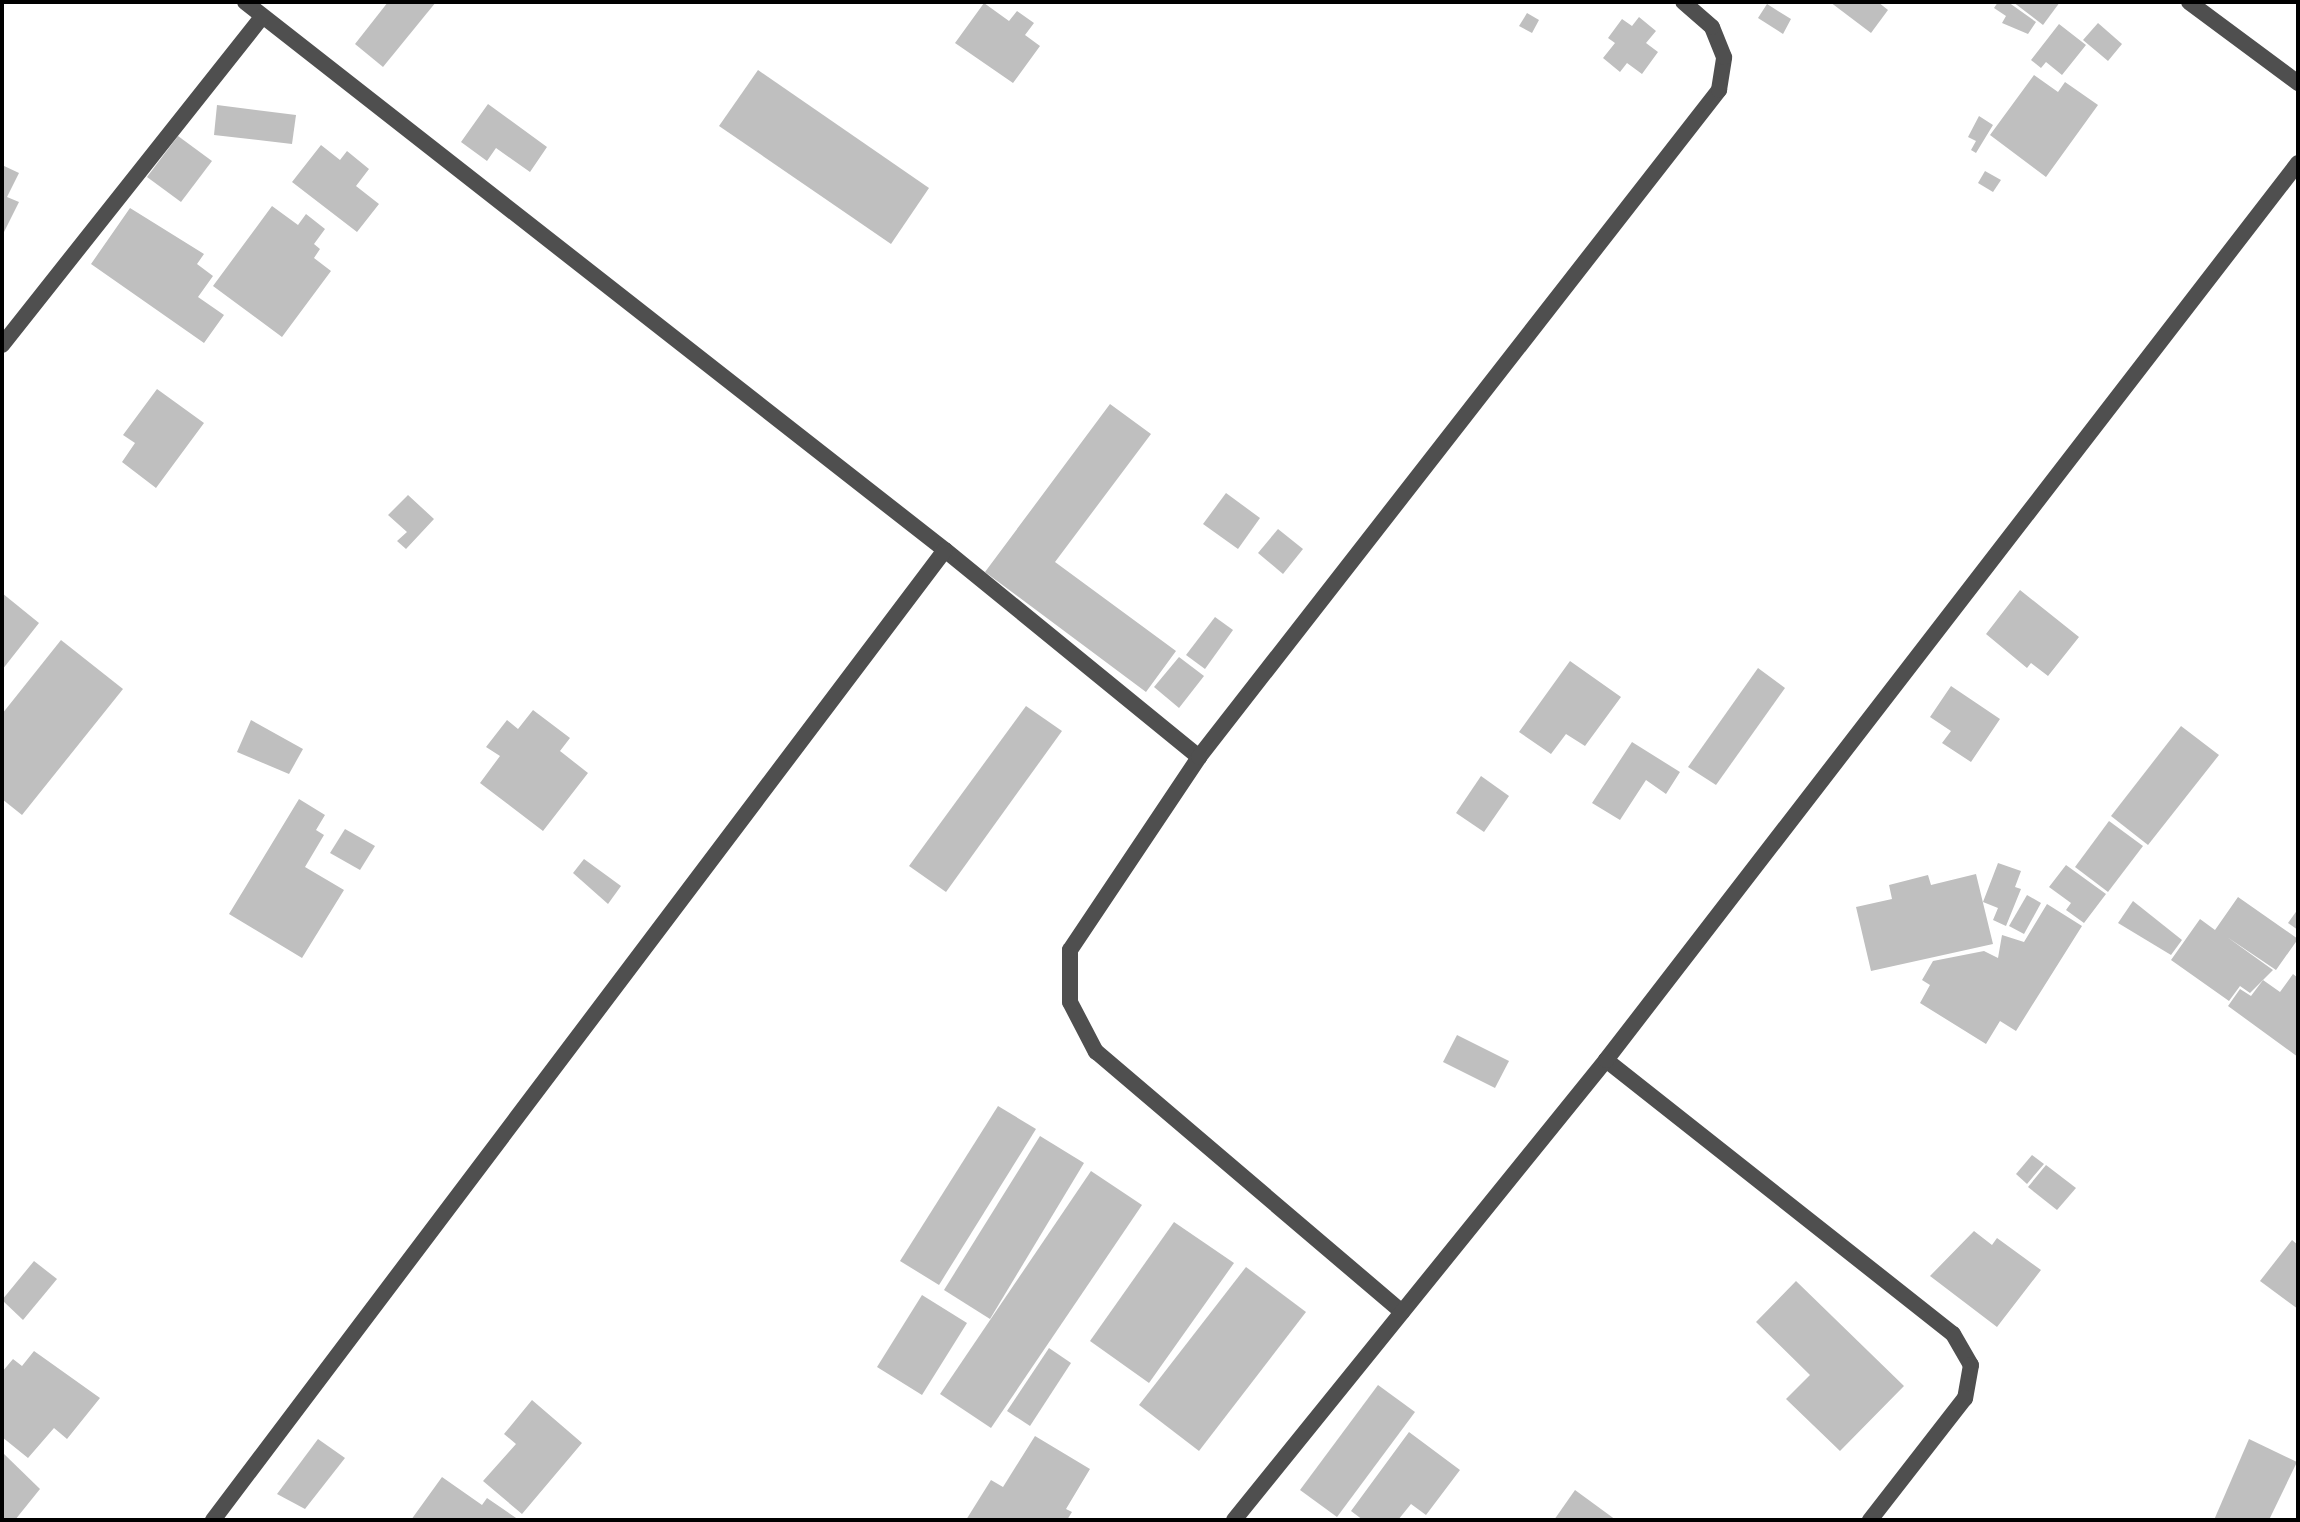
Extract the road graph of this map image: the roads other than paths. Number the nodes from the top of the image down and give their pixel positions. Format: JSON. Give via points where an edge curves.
{"nodes":[{"id":1,"x":245,"y":2,"type":"edge"},
{"id":2,"x":1683,"y":2,"type":"edge"},
{"id":3,"x":2189,"y":2,"type":"edge"},
{"id":4,"x":262,"y":17,"type":"junction"},
{"id":5,"x":2298,"y":83,"type":"edge"},
{"id":6,"x":2298,"y":163,"type":"edge"},
{"id":7,"x":2,"y":345,"type":"edge"},
{"id":8,"x":945,"y":550,"type":"junction"},
{"id":9,"x":1199,"y":757,"type":"junction"},
{"id":10,"x":1606,"y":1060,"type":"junction"},
{"id":11,"x":1402,"y":1312,"type":"junction"},
{"id":12,"x":213,"y":1520,"type":"edge"},
{"id":13,"x":1234,"y":1520,"type":"edge"},
{"id":14,"x":1870,"y":1520,"type":"edge"}],
"edges":[{"from":1,"to":4,"type":"street"},
{"from":2,"to":9,"type":"street","via":[[1712,27],[1724,57],[1719,90]]},
{"from":3,"to":5,"type":"street"},
{"from":4,"to":7,"type":"street"},
{"from":4,"to":8,"type":"street"},
{"from":6,"to":10,"type":"street"},
{"from":8,"to":9,"type":"street"},
{"from":8,"to":12,"type":"street"},
{"from":9,"to":11,"type":"street","via":[[1070,950],[1070,1002],[1096,1052]]},
{"from":10,"to":11,"type":"street"},
{"from":10,"to":14,"type":"street","via":[[1953,1334],[1971,1365],[1965,1398]]},
{"from":11,"to":13,"type":"street"}]}
